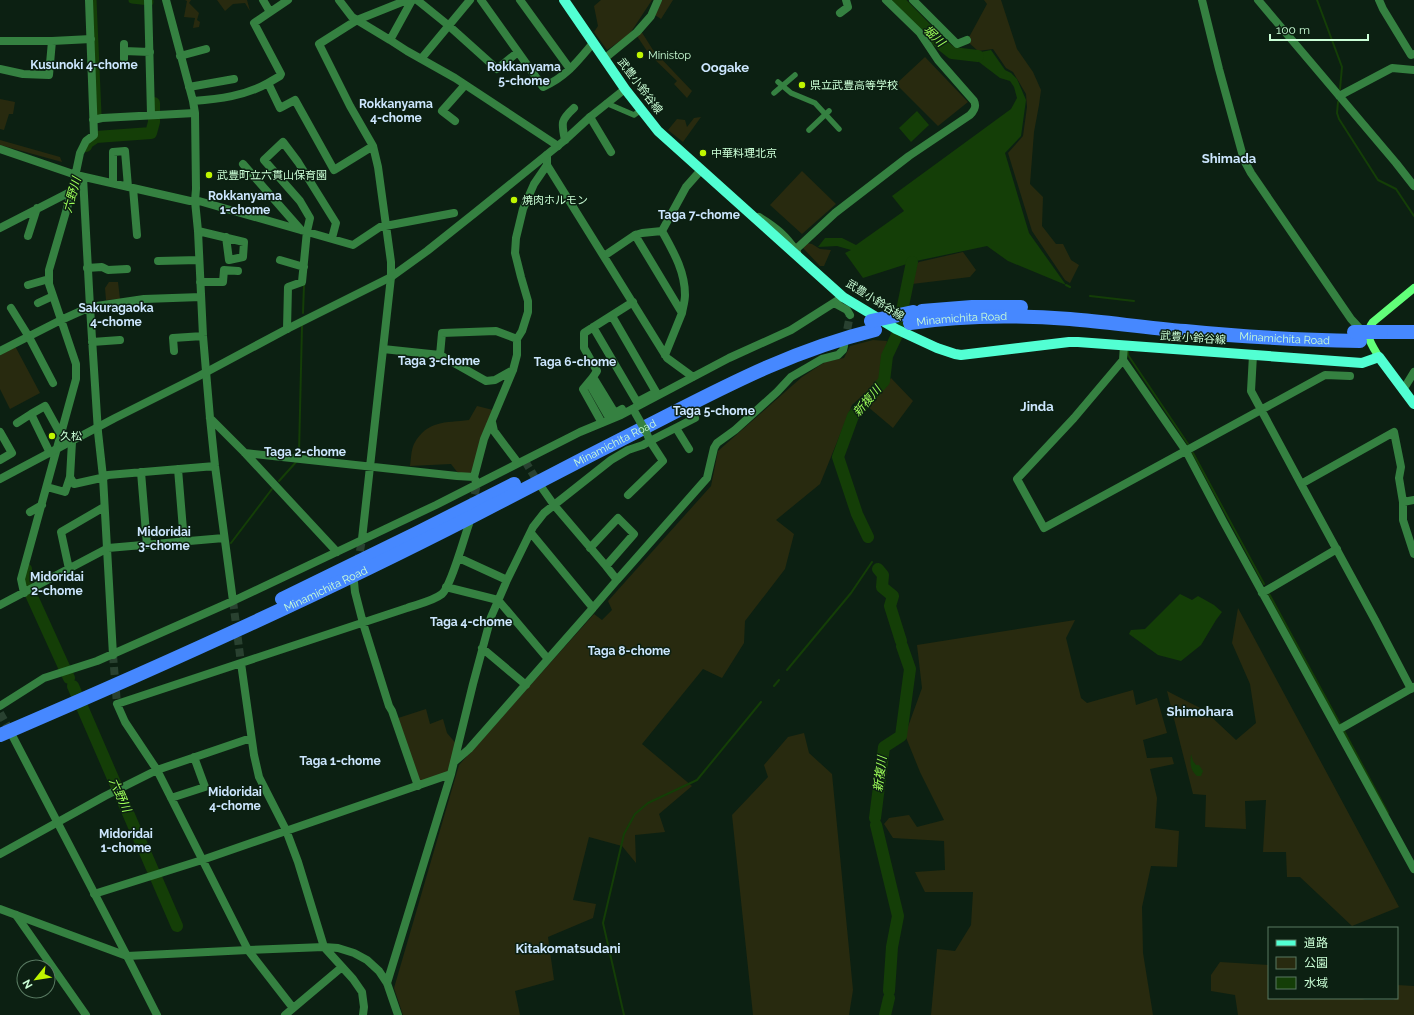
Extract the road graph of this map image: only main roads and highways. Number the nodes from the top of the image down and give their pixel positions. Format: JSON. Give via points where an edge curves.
{"nodes":[{"id":1,"x":564,"y":0,"type":"edge"},
{"id":2,"x":1414,"y":288,"type":"edge"},
{"id":3,"x":910,"y":323,"type":"junction"},
{"id":4,"x":873,"y":326,"type":"junction"},
{"id":5,"x":1414,"y":327,"type":"edge"},
{"id":6,"x":1414,"y":332,"type":"edge"},
{"id":7,"x":1373,"y":336,"type":"junction"},
{"id":8,"x":1414,"y":342,"type":"edge"},
{"id":9,"x":1379,"y":357,"type":"junction"},
{"id":10,"x":1414,"y":404,"type":"edge"},
{"id":11,"x":0,"y":725,"type":"edge"},
{"id":12,"x":7,"y":736,"type":"edge"}],
"edges":[{"from":1,"to":3,"type":"main road","name":"武豊小鈴谷線","via":[[625,89],[658,131],[843,297],[896,329]]},
{"from":2,"to":7,"type":"main road","via":[[1373,322],[1369,327]]},
{"from":3,"to":4,"type":"highway","name":"Minamichita Road","bridge":true},
{"from":3,"to":7,"type":"highway","name":"Minamichita Road","via":[[942,309],[999,306]]},
{"from":3,"to":9,"type":"main road","name":"武豊小鈴谷線","via":[[937,348],[961,355],[1069,342],[1362,363]]},
{"from":4,"to":11,"type":"highway","name":"Minamichita Road","via":[[839,330],[767,357],[264,608]]},
{"from":4,"to":12,"type":"highway","name":"Minamichita Road","via":[[771,365],[732,383],[422,542],[268,617]]},
{"from":5,"to":7,"type":"highway","via":[[1392,328]]},
{"from":6,"to":7,"type":"highway","name":"Minamichita Road"},
{"from":7,"to":8,"type":"highway","name":"Minamichita Road"},
{"from":7,"to":9,"type":"main road"},
{"from":9,"to":10,"type":"main road"}]}
